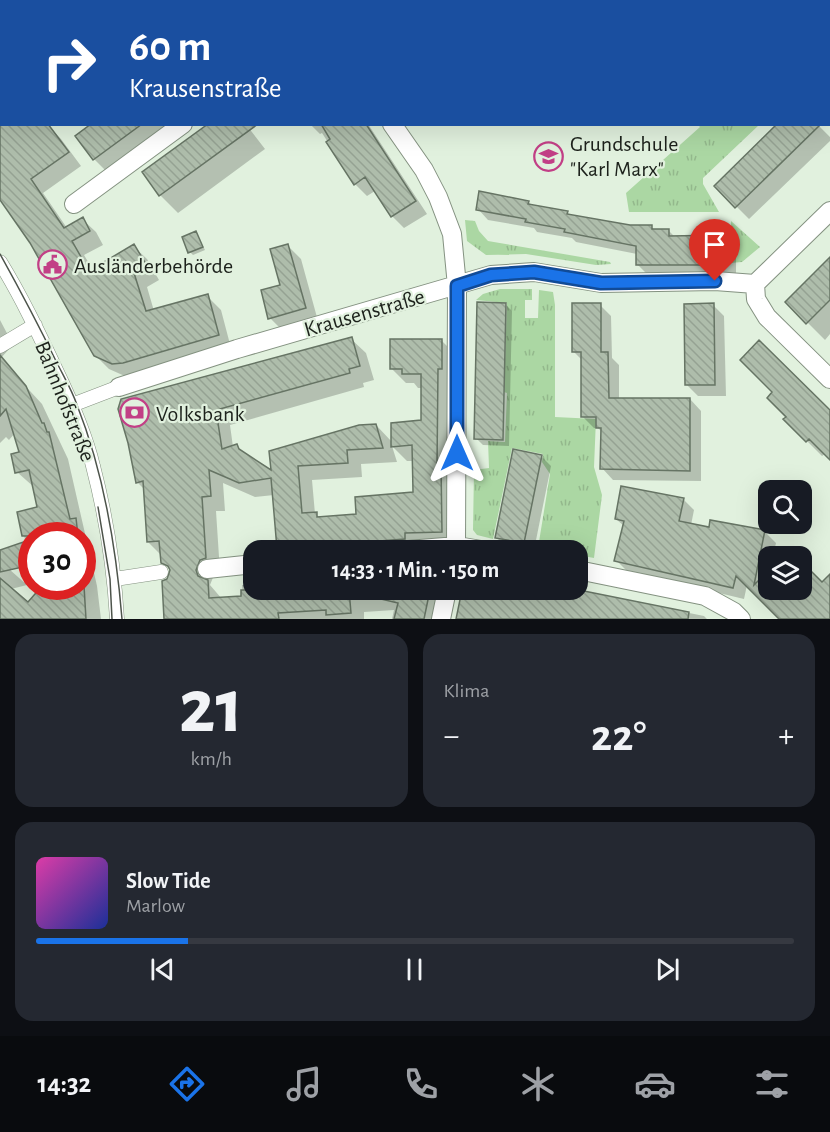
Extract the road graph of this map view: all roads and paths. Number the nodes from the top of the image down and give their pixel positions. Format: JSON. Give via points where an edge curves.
{"nodes":[{"id":1,"x":180,"y":126,"type":"edge"},
{"id":2,"x":393,"y":126,"type":"edge"},
{"id":3,"x":74,"y":204,"type":"dead end"},
{"id":4,"x":830,"y":212,"type":"edge"},
{"id":5,"x":0,"y":262,"type":"edge"},
{"id":6,"x":755,"y":284,"type":"junction"},
{"id":7,"x":457,"y":286,"type":"junction"},
{"id":8,"x":35,"y":325,"type":"junction"},
{"id":9,"x":0,"y":346,"type":"edge"},
{"id":10,"x":830,"y":379,"type":"edge"},
{"id":11,"x":119,"y":387,"type":"joint"},
{"id":12,"x":72,"y":405,"type":"junction"},
{"id":13,"x":456,"y":540,"type":"edge"},
{"id":14,"x":243,"y":565,"type":"edge"},
{"id":15,"x":207,"y":568,"type":"dead end"},
{"id":16,"x":161,"y":572,"type":"dead end"},
{"id":17,"x":588,"y":572,"type":"edge"},
{"id":18,"x":115,"y":579,"type":"junction"},
{"id":19,"x":445,"y":600,"type":"edge"},
{"id":20,"x":117,"y":619,"type":"edge"},
{"id":21,"x":441,"y":619,"type":"edge"},
{"id":22,"x":741,"y":619,"type":"edge"}],
"edges":[{"from":1,"to":3,"type":"street"},
{"from":2,"to":7,"type":"street","via":[[438,197],[452,234]]},
{"from":4,"to":6,"type":"street"},
{"from":5,"to":8,"type":"street","name":"Bahnhofstraße"},
{"from":6,"to":7,"type":"street","name":"Krausenstraße","via":[[601,283],[534,272],[491,275]]},
{"from":6,"to":10,"type":"street","via":[[756,299],[767,317]]},
{"from":7,"to":11,"type":"street","name":"Krausenstraße"},
{"from":7,"to":13,"type":"street"},
{"from":8,"to":9,"type":"street"},
{"from":8,"to":12,"type":"street","name":"Bahnhofstraße"},
{"from":11,"to":12,"type":"street","name":"Krausenstraße"},
{"from":12,"to":18,"type":"street","name":"Bahnhofstraße","via":[[93,464]]},
{"from":14,"to":15,"type":"street"},
{"from":16,"to":18,"type":"street"},
{"from":17,"to":22,"type":"street","via":[[705,596]]},
{"from":18,"to":20,"type":"street","name":"Bahnhofstraße"},
{"from":19,"to":21,"type":"street"}]}
